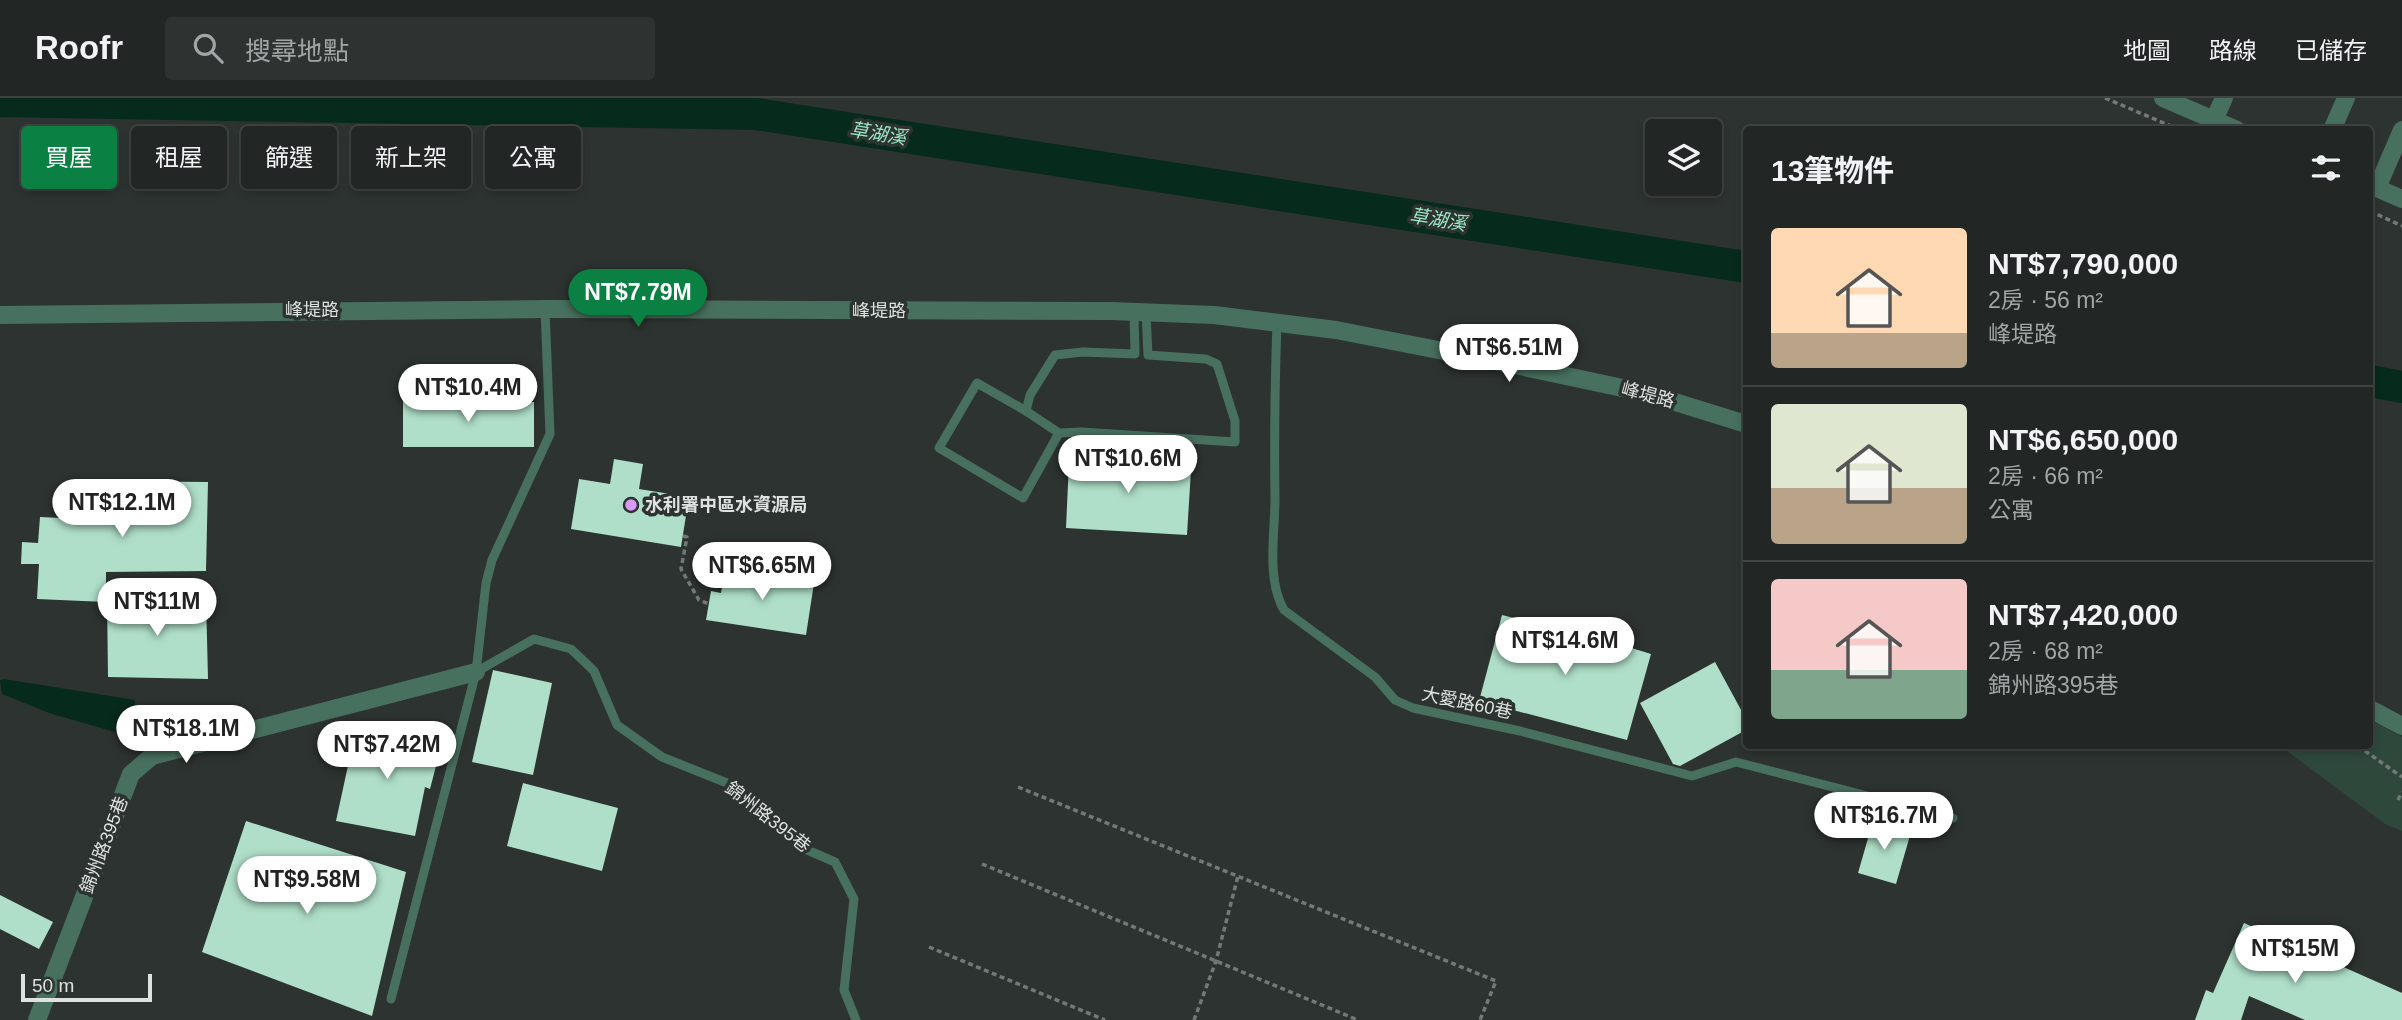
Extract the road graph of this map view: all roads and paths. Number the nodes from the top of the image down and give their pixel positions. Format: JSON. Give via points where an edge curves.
{"nodes":[{"id":1,"x":2105,"y":98,"type":"edge"},
{"id":2,"x":2163,"y":98,"type":"edge"},
{"id":3,"x":2224,"y":98,"type":"edge"},
{"id":4,"x":2346,"y":98,"type":"edge"},
{"id":5,"x":2214,"y":120,"type":"junction"},
{"id":6,"x":2171,"y":126,"type":"edge"},
{"id":7,"x":2228,"y":126,"type":"edge"},
{"id":8,"x":2334,"y":126,"type":"edge"},
{"id":9,"x":2402,"y":130,"type":"edge"},
{"id":10,"x":2373,"y":186,"type":"edge"},
{"id":11,"x":2402,"y":199,"type":"edge"},
{"id":12,"x":2373,"y":212,"type":"edge"},
{"id":13,"x":2402,"y":226,"type":"edge"},
{"id":14,"x":545,"y":309,"type":"junction"},
{"id":15,"x":1140,"y":313,"type":"junction"},
{"id":16,"x":0,"y":315,"type":"edge"},
{"id":17,"x":1277,"y":321,"type":"junction"},
{"id":18,"x":1026,"y":411,"type":"junction"},
{"id":19,"x":1743,"y":423,"type":"edge"},
{"id":20,"x":1059,"y":433,"type":"junction"},
{"id":21,"x":683,"y":536,"type":"dead end"},
{"id":22,"x":709,"y":604,"type":"dead end"},
{"id":23,"x":477,"y":672,"type":"junction"},
{"id":24,"x":2373,"y":711,"type":"edge"},
{"id":25,"x":2402,"y":726,"type":"edge"},
{"id":26,"x":2362,"y":749,"type":"edge"},
{"id":27,"x":2402,"y":776,"type":"edge"},
{"id":28,"x":1018,"y":787,"type":"dead end"},
{"id":29,"x":2402,"y":792,"type":"edge"},
{"id":30,"x":2398,"y":800,"type":"dead end"},
{"id":31,"x":1953,"y":818,"type":"dead end"},
{"id":32,"x":982,"y":864,"type":"dead end"},
{"id":33,"x":1238,"y":876,"type":"junction"},
{"id":34,"x":929,"y":947,"type":"dead end"},
{"id":35,"x":1216,"y":961,"type":"junction"},
{"id":36,"x":391,"y":999,"type":"dead end"},
{"id":37,"x":37,"y":1020,"type":"edge"},
{"id":38,"x":856,"y":1020,"type":"edge"},
{"id":39,"x":1105,"y":1020,"type":"edge"},
{"id":40,"x":1194,"y":1020,"type":"edge"},
{"id":41,"x":1358,"y":1020,"type":"edge"},
{"id":42,"x":1480,"y":1020,"type":"edge"}],
"edges":[{"from":1,"to":6,"type":"path"},
{"from":2,"to":5,"type":"street"},
{"from":3,"to":5,"type":"street"},
{"from":4,"to":8,"type":"street"},
{"from":5,"to":7,"type":"street"},
{"from":9,"to":10,"type":"street"},
{"from":10,"to":11,"type":"street"},
{"from":12,"to":13,"type":"path"},
{"from":14,"to":15,"type":"street","name":"峰堤路"},
{"from":14,"to":16,"type":"street","name":"峰堤路"},
{"from":14,"to":23,"type":"lane","via":[[550,435],[492,560]]},
{"from":15,"to":17,"type":"street","name":"峰堤路"},
{"from":15,"to":18,"type":"lane","via":[[1135,354],[1055,355],[1030,395]]},
{"from":15,"to":20,"type":"lane","via":[[1148,355],[1206,359],[1217,365],[1235,421],[1235,442]]},
{"from":17,"to":19,"type":"street","name":"峰堤路","via":[[1646,393]]},
{"from":17,"to":31,"type":"lane","name":"大愛路60巷","via":[[1272,455],[1279,601],[1284,610],[1375,677],[1395,700],[1435,714],[1692,776],[1736,762]]},
{"from":18,"to":20,"type":"lane"},
{"from":18,"to":20,"type":"lane","via":[[977,383],[939,447],[1023,498]]},
{"from":21,"to":22,"type":"path","via":[[687,537],[681,569],[699,600]]},
{"from":23,"to":36,"type":"lane"},
{"from":23,"to":37,"type":"street","name":"錦州路395巷","via":[[152,756],[131,774]]},
{"from":23,"to":38,"type":"lane","name":"錦州路395巷","via":[[534,639],[571,649],[594,671],[617,724],[662,757],[727,783],[805,849],[835,862],[854,899],[844,990]]},
{"from":24,"to":25,"type":"street"},
{"from":26,"to":27,"type":"path"},
{"from":28,"to":33,"type":"path"},
{"from":29,"to":30,"type":"path"},
{"from":32,"to":35,"type":"path"},
{"from":33,"to":35,"type":"path"},
{"from":33,"to":42,"type":"path","via":[[1496,981]]},
{"from":34,"to":39,"type":"path"},
{"from":35,"to":40,"type":"path"},
{"from":35,"to":41,"type":"path"}]}
